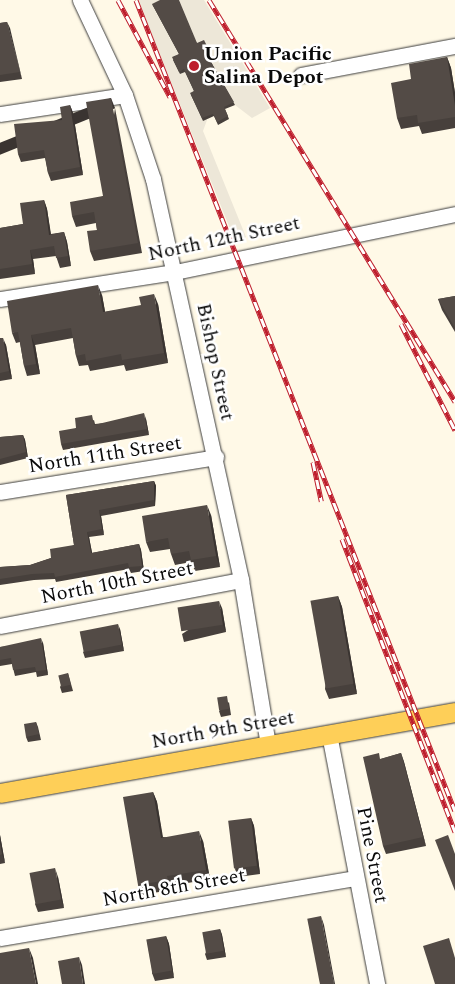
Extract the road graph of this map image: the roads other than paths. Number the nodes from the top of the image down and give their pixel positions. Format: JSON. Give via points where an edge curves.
{"nodes":[{"id":1,"x":80,"y":0,"type":"edge"},
{"id":2,"x":455,"y":46,"type":"edge"},
{"id":3,"x":301,"y":75,"type":"dead end"},
{"id":4,"x":125,"y":95,"type":"junction"},
{"id":5,"x":0,"y":114,"type":"edge"},
{"id":6,"x":455,"y":214,"type":"edge"},
{"id":7,"x":175,"y":272,"type":"junction"},
{"id":8,"x":0,"y":300,"type":"edge"},
{"id":9,"x":216,"y":457,"type":"junction"},
{"id":10,"x":0,"y":492,"type":"edge"},
{"id":11,"x":241,"y":580,"type":"junction"},
{"id":12,"x":0,"y":626,"type":"edge"},
{"id":13,"x":455,"y":712,"type":"edge"},
{"id":14,"x":329,"y":734,"type":"junction"},
{"id":15,"x":268,"y":745,"type":"junction"},
{"id":16,"x":0,"y":793,"type":"edge"},
{"id":17,"x":356,"y":878,"type":"junction"},
{"id":18,"x":0,"y":938,"type":"edge"},
{"id":19,"x":377,"y":984,"type":"edge"}],
"edges":[{"from":1,"to":4,"type":"street","name":"Bishop Street"},
{"from":2,"to":3,"type":"street"},
{"from":4,"to":5,"type":"street"},
{"from":4,"to":7,"type":"street","name":"Bishop Street","via":[[153,179]]},
{"from":6,"to":7,"type":"street","name":"North 12th Street","via":[[351,232]]},
{"from":7,"to":8,"type":"street","name":"North 12th Street"},
{"from":7,"to":9,"type":"street","name":"Bishop Street"},
{"from":9,"to":10,"type":"street","name":"North 11th Street"},
{"from":9,"to":11,"type":"street","name":"Bishop Street"},
{"from":11,"to":12,"type":"street","name":"North 10th Street"},
{"from":11,"to":15,"type":"street","name":"Bishop Street"},
{"from":13,"to":14,"type":"main road","name":"North 9th Street"},
{"from":14,"to":15,"type":"main road","name":"North 9th Street"},
{"from":14,"to":17,"type":"street","name":"Pine Street"},
{"from":15,"to":16,"type":"main road","name":"North 9th Street"},
{"from":17,"to":18,"type":"street","name":"North 8th Street"},
{"from":17,"to":19,"type":"street","name":"Pine Street"}]}
